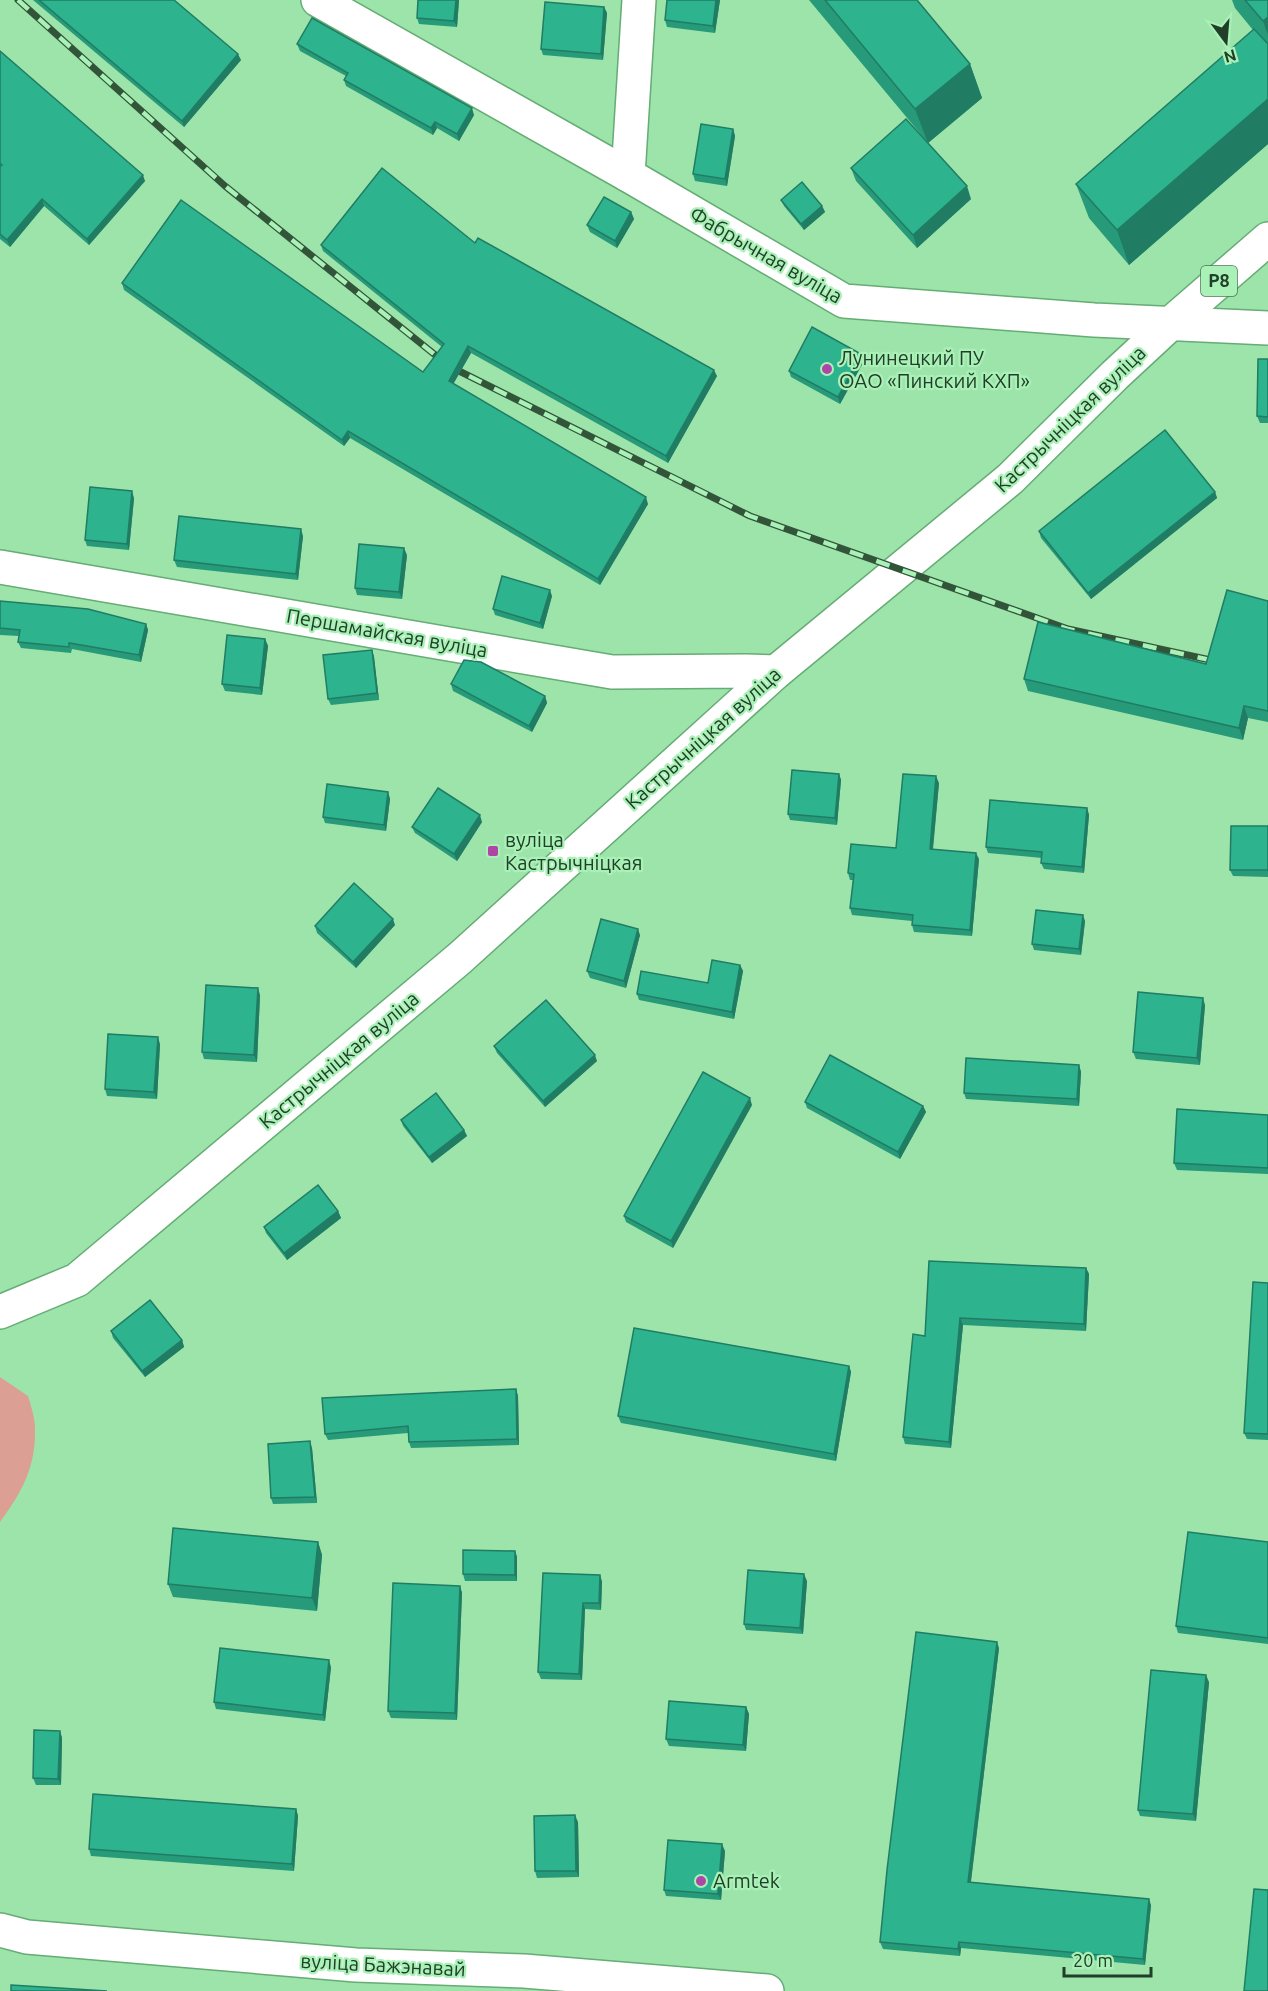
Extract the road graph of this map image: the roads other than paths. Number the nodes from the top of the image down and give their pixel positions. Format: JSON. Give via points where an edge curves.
{"nodes":[{"id":1,"x":318,"y":0,"type":"edge"},
{"id":2,"x":639,"y":0,"type":"edge"},
{"id":3,"x":628,"y":175,"type":"junction"},
{"id":4,"x":1268,"y":239,"type":"edge"},
{"id":5,"x":1170,"y":324,"type":"junction"},
{"id":6,"x":1268,"y":328,"type":"edge"},
{"id":7,"x":0,"y":567,"type":"edge"},
{"id":8,"x":776,"y":672,"type":"junction"},
{"id":9,"x":0,"y":1312,"type":"edge"},
{"id":10,"x":0,"y":1930,"type":"edge"},
{"id":11,"x":767,"y":1991,"type":"edge"}],
"edges":[{"from":1,"to":3,"type":"street","name":"Фабрычная вуліца"},
{"from":2,"to":3,"type":"street"},
{"from":3,"to":5,"type":"street","name":"Фабрычная вуліца","via":[[844,301]]},
{"from":4,"to":5,"type":"street","number":"Р8"},
{"from":5,"to":6,"type":"street","name":"Фабрычная вуліца"},
{"from":5,"to":8,"type":"street","name":"Кастрычніцкая вуліца","number":"Р8","via":[[1010,479]]},
{"from":7,"to":8,"type":"street","name":"Першамайская вуліца","via":[[612,672]]},
{"from":8,"to":9,"type":"street","name":"Кастрычніцкая вуліца","number":"Р8","via":[[460,958],[77,1280]]},
{"from":10,"to":11,"type":"street","name":"вуліца Бажэнавай","via":[[27,1937],[356,1965],[524,1971]]}]}
